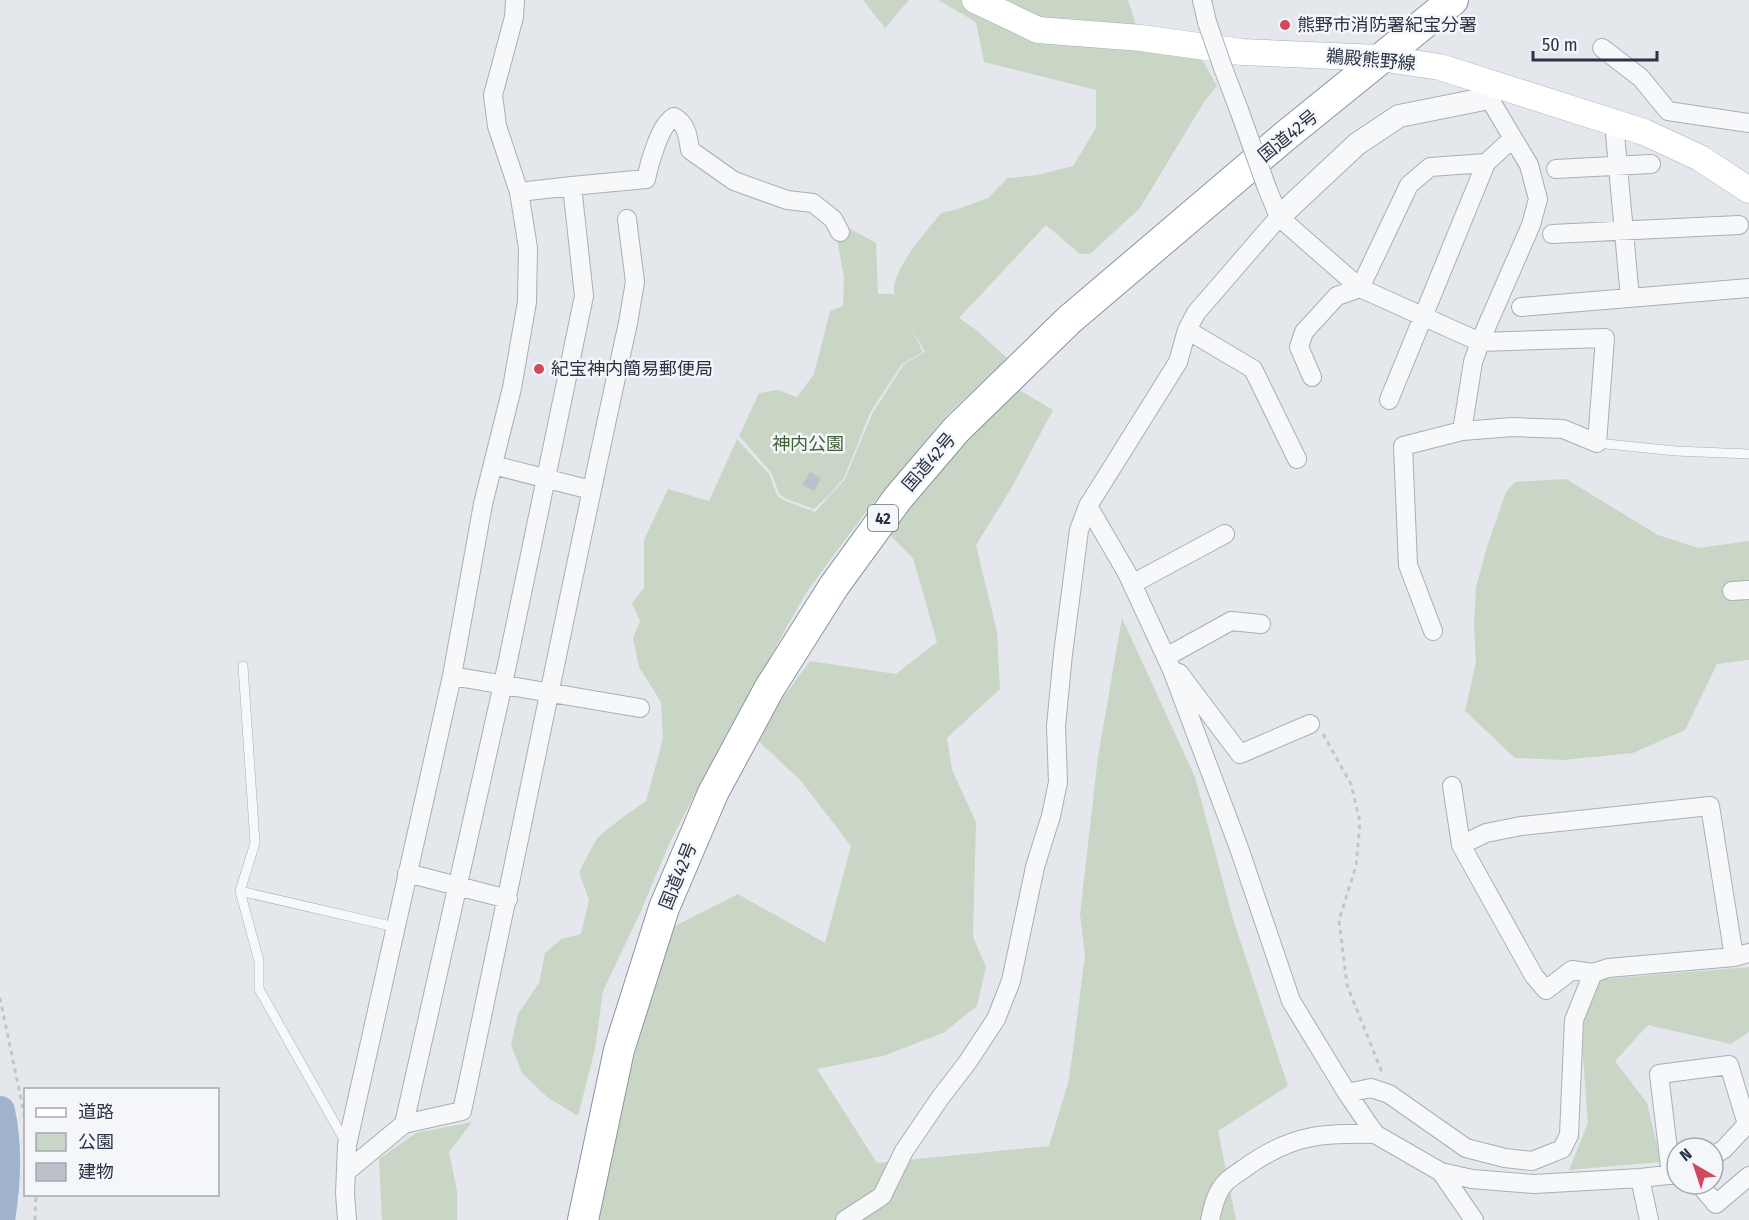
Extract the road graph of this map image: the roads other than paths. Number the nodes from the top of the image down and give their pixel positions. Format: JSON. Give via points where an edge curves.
{"nodes":[{"id":1,"x":515,"y":0,"type":"edge"},
{"id":2,"x":975,"y":0,"type":"edge"},
{"id":3,"x":1202,"y":0,"type":"edge"},
{"id":4,"x":1453,"y":0,"type":"edge"},
{"id":5,"x":1602,"y":48,"type":"dead end"},
{"id":6,"x":1380,"y":57,"type":"junction"},
{"id":7,"x":1494,"y":92,"type":"junction"},
{"id":8,"x":1614,"y":123,"type":"junction"},
{"id":9,"x":1749,"y":123,"type":"edge"},
{"id":10,"x":1513,"y":138,"type":"junction"},
{"id":11,"x":1486,"y":163,"type":"junction"},
{"id":12,"x":1651,"y":164,"type":"dead end"},
{"id":13,"x":1618,"y":166,"type":"junction"},
{"id":14,"x":1556,"y":169,"type":"dead end"},
{"id":15,"x":572,"y":186,"type":"junction"},
{"id":16,"x":1749,"y":190,"type":"edge"},
{"id":17,"x":519,"y":192,"type":"junction"},
{"id":18,"x":1279,"y":217,"type":"junction"},
{"id":19,"x":627,"y":219,"type":"dead end"},
{"id":20,"x":1739,"y":225,"type":"dead end"},
{"id":21,"x":1624,"y":231,"type":"junction"},
{"id":22,"x":840,"y":232,"type":"dead end"},
{"id":23,"x":1552,"y":234,"type":"dead end"},
{"id":24,"x":1360,"y":288,"type":"junction"},
{"id":25,"x":1749,"y":288,"type":"edge"},
{"id":26,"x":1630,"y":298,"type":"junction"},
{"id":27,"x":1521,"y":307,"type":"dead end"},
{"id":28,"x":1423,"y":316,"type":"junction"},
{"id":29,"x":1187,"y":330,"type":"junction"},
{"id":30,"x":1480,"y":342,"type":"junction"},
{"id":31,"x":1312,"y":377,"type":"dead end"},
{"id":32,"x":1389,"y":400,"type":"dead end"},
{"id":33,"x":1462,"y":431,"type":"junction"},
{"id":34,"x":1597,"y":443,"type":"junction"},
{"id":35,"x":1749,"y":454,"type":"edge"},
{"id":36,"x":1296,"y":459,"type":"dead end"},
{"id":37,"x":493,"y":465,"type":"junction"},
{"id":38,"x":546,"y":479,"type":"junction"},
{"id":39,"x":591,"y":490,"type":"junction"},
{"id":40,"x":1088,"y":506,"type":"junction"},
{"id":41,"x":1225,"y":534,"type":"dead end"},
{"id":42,"x":1132,"y":584,"type":"junction"},
{"id":43,"x":1261,"y":624,"type":"dead end"},
{"id":44,"x":1433,"y":632,"type":"dead end"},
{"id":45,"x":1169,"y":663,"type":"junction"},
{"id":46,"x":243,"y":666,"type":"dead end"},
{"id":47,"x":452,"y":675,"type":"junction"},
{"id":48,"x":503,"y":684,"type":"junction"},
{"id":49,"x":548,"y":692,"type":"junction"},
{"id":50,"x":640,"y":708,"type":"dead end"},
{"id":51,"x":1315,"y":726,"type":"road end"},
{"id":52,"x":1452,"y":786,"type":"dead end"},
{"id":53,"x":1461,"y":845,"type":"junction"},
{"id":54,"x":407,"y":873,"type":"junction"},
{"id":55,"x":459,"y":886,"type":"junction"},
{"id":56,"x":240,"y":891,"type":"junction"},
{"id":57,"x":508,"y":899,"type":"junction"},
{"id":58,"x":395,"y":927,"type":"junction"},
{"id":59,"x":1741,"y":955,"type":"edge"},
{"id":60,"x":1593,"y":973,"type":"junction"},
{"id":61,"x":1347,"y":1093,"type":"junction"},
{"id":62,"x":1748,"y":1123,"type":"edge"},
{"id":63,"x":404,"y":1124,"type":"junction"},
{"id":64,"x":1375,"y":1134,"type":"junction"},
{"id":65,"x":1668,"y":1136,"type":"edge"},
{"id":66,"x":347,"y":1145,"type":"junction"},
{"id":67,"x":1725,"y":1148,"type":"edge"},
{"id":68,"x":346,"y":1172,"type":"junction"},
{"id":69,"x":1441,"y":1172,"type":"junction"},
{"id":70,"x":1665,"y":1175,"type":"edge"},
{"id":71,"x":1749,"y":1176,"type":"edge"},
{"id":72,"x":1640,"y":1178,"type":"junction"},
{"id":73,"x":1709,"y":1196,"type":"edge"},
{"id":74,"x":347,"y":1220,"type":"edge"},
{"id":75,"x":583,"y":1220,"type":"edge"},
{"id":76,"x":845,"y":1220,"type":"edge"},
{"id":77,"x":1210,"y":1220,"type":"edge"},
{"id":78,"x":1474,"y":1220,"type":"edge"},
{"id":79,"x":1649,"y":1220,"type":"edge"}],
"edges":[{"from":1,"to":17,"type":"street","via":[[493,95],[497,126]]},
{"from":2,"to":6,"type":"main road","name":"鵜殿熊野線","via":[[1038,30],[1141,38],[1242,52]]},
{"from":3,"to":18,"type":"street","bridge":true},
{"from":4,"to":6,"type":"highway","name":"国道42号","number":"42"},
{"from":5,"to":9,"type":"street","via":[[1641,78],[1668,111]]},
{"from":6,"to":7,"type":"main road","name":"鵜殿熊野線","via":[[1440,67]]},
{"from":6,"to":75,"type":"highway","name":"国道42号","number":"42","via":[[1060,327],[957,430],[898,498],[834,586],[769,689],[713,793],[664,909],[620,1050]]},
{"from":7,"to":8,"type":"main road","name":"鵜殿熊野線"},
{"from":7,"to":10,"type":"street"},
{"from":7,"to":18,"type":"street","via":[[1399,116],[1357,144]]},
{"from":8,"to":13,"type":"street"},
{"from":8,"to":16,"type":"main road","name":"鵜殿熊野線","via":[[1700,158]]},
{"from":10,"to":11,"type":"street"},
{"from":10,"to":30,"type":"street","via":[[1529,165],[1538,199],[1531,225]]},
{"from":11,"to":24,"type":"street","via":[[1430,167],[1409,185]]},
{"from":11,"to":28,"type":"street"},
{"from":12,"to":13,"type":"street"},
{"from":13,"to":14,"type":"street"},
{"from":13,"to":21,"type":"street"},
{"from":15,"to":17,"type":"street"},
{"from":15,"to":22,"type":"street","via":[[646,179],[657,144],[669,119],[674,117],[681,120],[687,131],[690,150],[734,181],[787,200],[813,203],[833,219]]},
{"from":15,"to":38,"type":"street","via":[[584,296]]},
{"from":17,"to":37,"type":"street","via":[[528,249],[527,302]]},
{"from":18,"to":24,"type":"street"},
{"from":18,"to":29,"type":"street","via":[[1196,313]]},
{"from":19,"to":39,"type":"street","via":[[634,282]]},
{"from":20,"to":21,"type":"street"},
{"from":21,"to":23,"type":"street"},
{"from":21,"to":26,"type":"street"},
{"from":24,"to":28,"type":"street"},
{"from":24,"to":31,"type":"street","via":[[1337,296],[1304,332],[1299,346]]},
{"from":25,"to":26,"type":"street"},
{"from":26,"to":27,"type":"street"},
{"from":28,"to":30,"type":"street"},
{"from":28,"to":32,"type":"street"},
{"from":29,"to":36,"type":"street","via":[[1253,369]]},
{"from":29,"to":40,"type":"street","via":[[1178,362]]},
{"from":30,"to":33,"type":"street"},
{"from":30,"to":34,"type":"street","via":[[1605,338]]},
{"from":33,"to":34,"type":"street","via":[[1512,427],[1563,429]]},
{"from":33,"to":44,"type":"street","via":[[1403,446],[1408,565]]},
{"from":34,"to":35,"type":"lane","via":[[1676,452]]},
{"from":37,"to":38,"type":"street"},
{"from":37,"to":47,"type":"street"},
{"from":38,"to":39,"type":"street"},
{"from":38,"to":48,"type":"street"},
{"from":39,"to":49,"type":"street"},
{"from":40,"to":42,"type":"street"},
{"from":40,"to":76,"type":"street","via":[[1079,531],[1063,654],[1056,726],[1058,782],[1011,981],[996,1019],[904,1151],[882,1196]]},
{"from":41,"to":42,"type":"street"},
{"from":42,"to":45,"type":"street"},
{"from":43,"to":45,"type":"street","via":[[1231,621]]},
{"from":45,"to":51,"type":"street","via":[[1182,674],[1240,754]]},
{"from":45,"to":61,"type":"street","via":[[1291,1001]]},
{"from":46,"to":56,"type":"lane","via":[[255,843]]},
{"from":47,"to":48,"type":"street"},
{"from":47,"to":54,"type":"street"},
{"from":48,"to":49,"type":"street"},
{"from":48,"to":55,"type":"street"},
{"from":49,"to":50,"type":"street"},
{"from":49,"to":57,"type":"street"},
{"from":52,"to":53,"type":"street"},
{"from":53,"to":59,"type":"street","via":[[1486,833],[1521,826],[1710,806]]},
{"from":53,"to":60,"type":"street","via":[[1534,976],[1546,990],[1572,970]]},
{"from":54,"to":55,"type":"street"},
{"from":54,"to":58,"type":"street"},
{"from":55,"to":57,"type":"street"},
{"from":55,"to":63,"type":"street"},
{"from":56,"to":58,"type":"lane"},
{"from":56,"to":66,"type":"lane","via":[[258,961],[259,989]]},
{"from":57,"to":63,"type":"street","via":[[462,1111]]},
{"from":58,"to":66,"type":"street"},
{"from":59,"to":60,"type":"street","via":[[1608,968]]},
{"from":60,"to":61,"type":"street","via":[[1574,1020],[1569,1135],[1562,1149],[1532,1161],[1466,1148],[1392,1096],[1371,1088]]},
{"from":61,"to":64,"type":"street"},
{"from":62,"to":65,"type":"street","via":[[1729,1065],[1659,1074]]},
{"from":62,"to":67,"type":"street"},
{"from":63,"to":68,"type":"street"},
{"from":64,"to":69,"type":"street"},
{"from":64,"to":77,"type":"street","via":[[1330,1134],[1272,1150],[1226,1182]]},
{"from":66,"to":68,"type":"street"},
{"from":68,"to":74,"type":"street"},
{"from":69,"to":72,"type":"street","via":[[1534,1184]]},
{"from":69,"to":78,"type":"street"},
{"from":70,"to":72,"type":"street"},
{"from":71,"to":73,"type":"street","via":[[1716,1204]]},
{"from":72,"to":79,"type":"street"}]}
